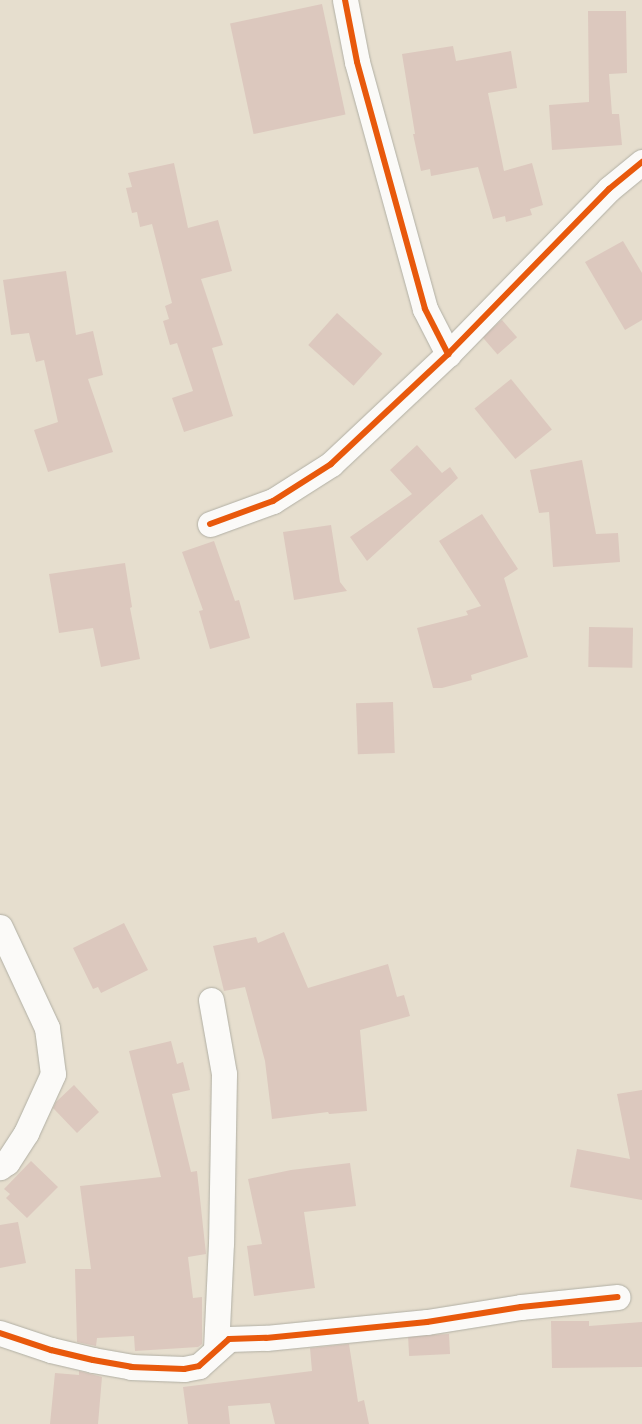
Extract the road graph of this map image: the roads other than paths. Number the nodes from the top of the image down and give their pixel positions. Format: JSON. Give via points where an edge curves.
{"nodes":[{"id":1,"x":345,"y":0,"type":"edge"},
{"id":2,"x":642,"y":162,"type":"edge"},
{"id":3,"x":448,"y":354,"type":"junction"},
{"id":4,"x":210,"y":524,"type":"dead end"},
{"id":5,"x":0,"y":927,"type":"edge"},
{"id":6,"x":211,"y":1000,"type":"dead end"},
{"id":7,"x":0,"y":1168,"type":"edge"},
{"id":8,"x":617,"y":1297,"type":"dead end"},
{"id":9,"x":0,"y":1333,"type":"edge"},
{"id":10,"x":216,"y":1350,"type":"junction"}],
"edges":[{"from":1,"to":3,"type":"street","via":[[357,62],[425,309]]},
{"from":2,"to":3,"type":"street","via":[[609,189]]},
{"from":3,"to":4,"type":"street","via":[[331,464],[274,501]]},
{"from":5,"to":7,"type":"street","via":[[47,1028],[53,1074],[26,1133]]},
{"from":6,"to":10,"type":"street","via":[[224,1074]]},
{"from":8,"to":10,"type":"street","via":[[521,1307],[427,1322],[229,1339]]},
{"from":9,"to":10,"type":"street","via":[[50,1350],[131,1368],[199,1366]]}]}
